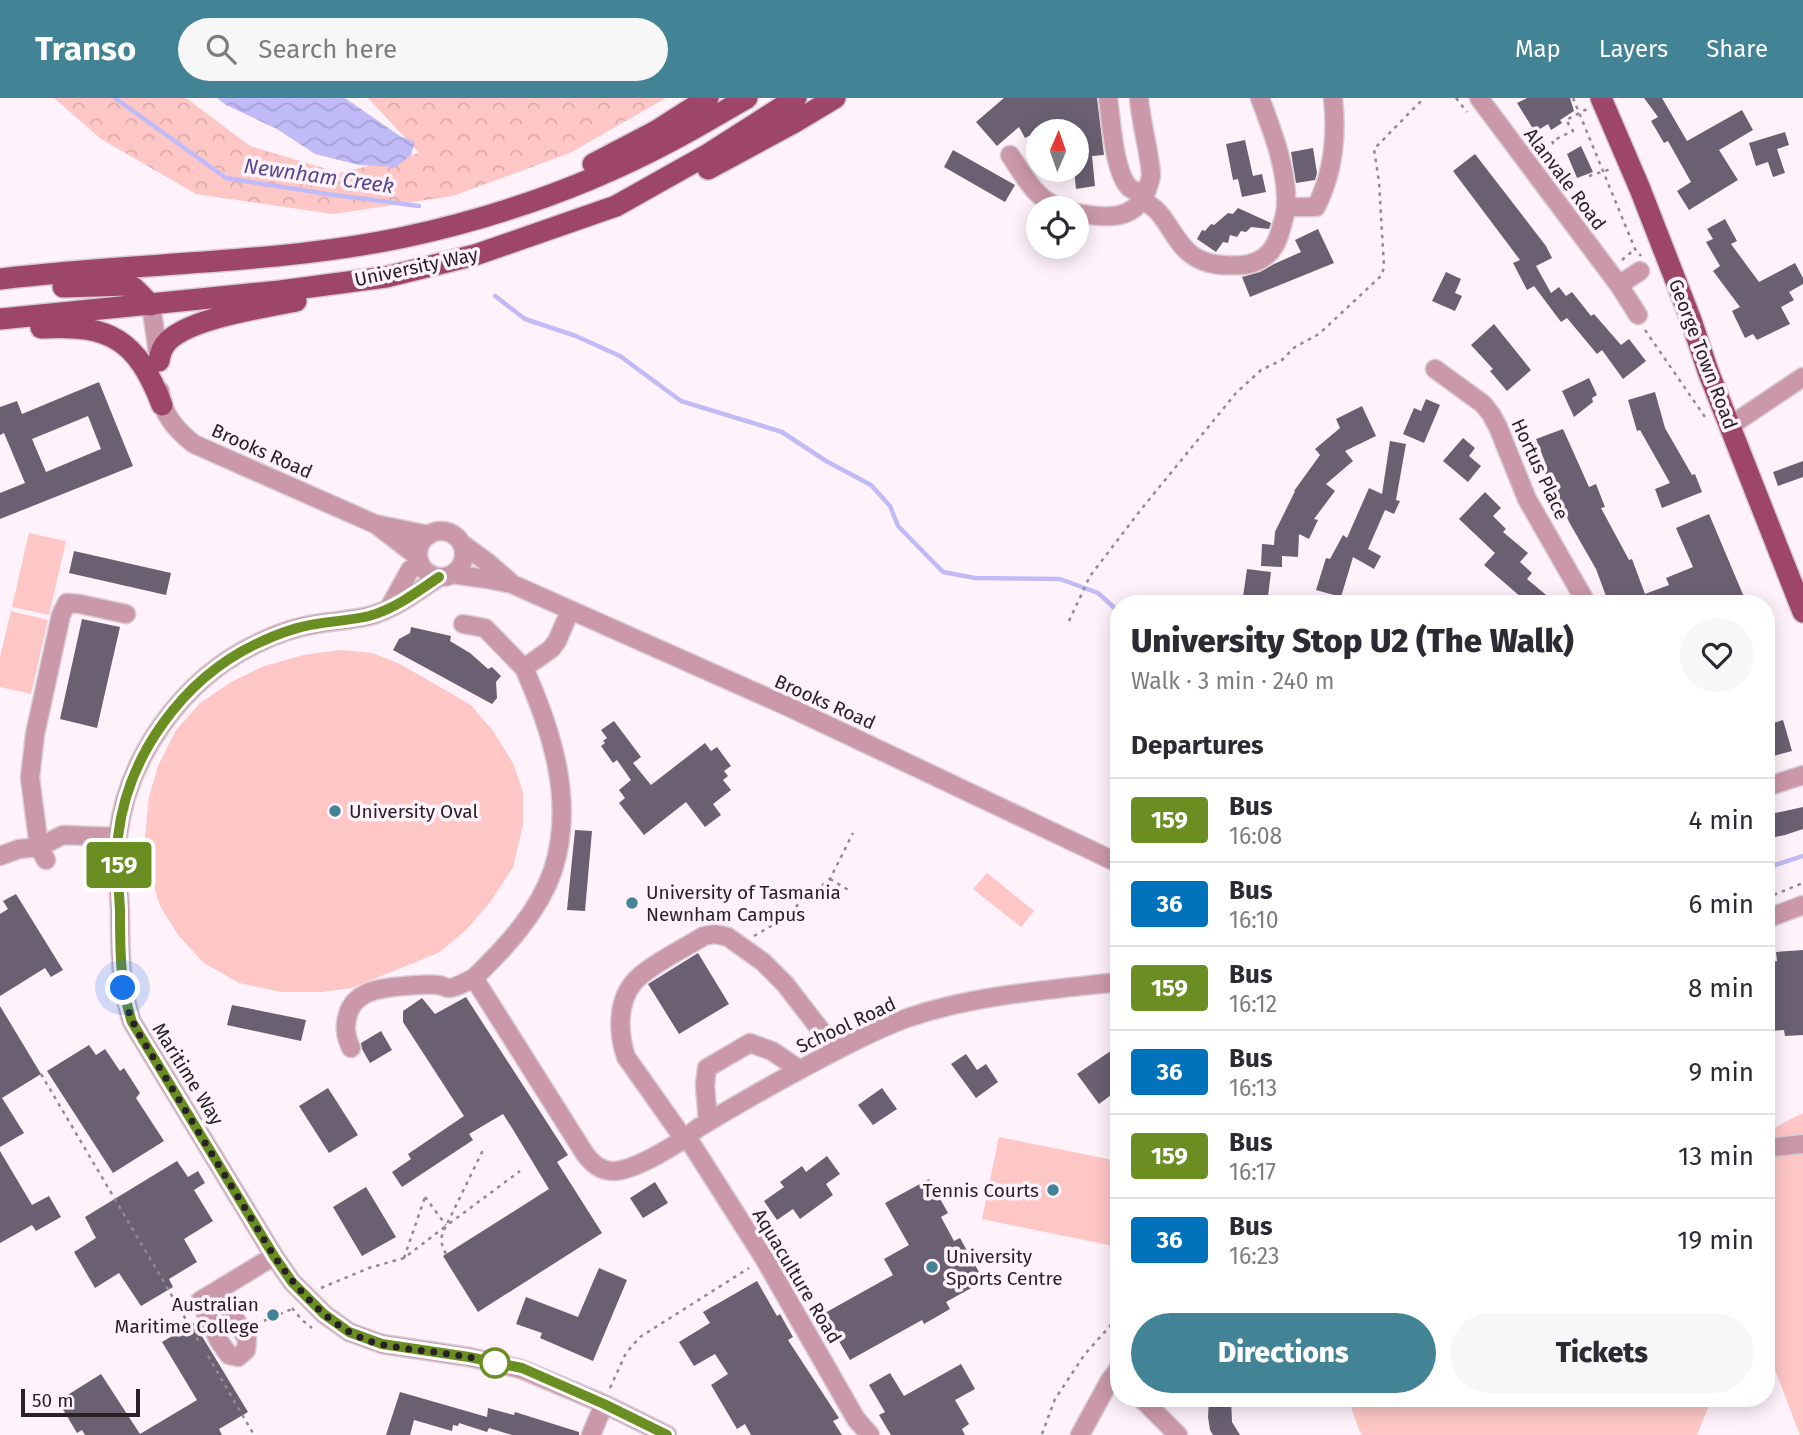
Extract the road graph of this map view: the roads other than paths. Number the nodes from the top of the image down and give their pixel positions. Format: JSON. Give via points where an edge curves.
{"nodes":[{"id":1,"x":708,"y":98,"type":"edge"},
{"id":2,"x":747,"y":98,"type":"edge"},
{"id":3,"x":796,"y":98,"type":"edge"},
{"id":4,"x":835,"y":98,"type":"edge"},
{"id":5,"x":1108,"y":98,"type":"edge"},
{"id":6,"x":1139,"y":98,"type":"edge"},
{"id":7,"x":1260,"y":98,"type":"edge"},
{"id":8,"x":1333,"y":98,"type":"edge"},
{"id":9,"x":1479,"y":98,"type":"edge"},
{"id":10,"x":1594,"y":103,"type":"edge"},
{"id":11,"x":1010,"y":155,"type":"dead end"},
{"id":12,"x":1039,"y":196,"type":"edge"},
{"id":13,"x":1144,"y":196,"type":"junction"},
{"id":14,"x":616,"y":205,"type":"junction"},
{"id":15,"x":1286,"y":207,"type":"junction"},
{"id":16,"x":1089,"y":215,"type":"edge"},
{"id":17,"x":450,"y":226,"type":"junction"},
{"id":18,"x":1641,"y":265,"type":"road end"},
{"id":19,"x":386,"y":277,"type":"junction"},
{"id":20,"x":0,"y":279,"type":"edge"},
{"id":21,"x":1619,"y":285,"type":"junction"},
{"id":22,"x":0,"y":290,"type":"edge"},
{"id":23,"x":151,"y":304,"type":"junction"},
{"id":24,"x":0,"y":319,"type":"edge"},
{"id":25,"x":1640,"y":320,"type":"road end"},
{"id":26,"x":0,"y":330,"type":"edge"},
{"id":27,"x":159,"y":360,"type":"junction"},
{"id":28,"x":1435,"y":369,"type":"dead end"},
{"id":29,"x":1803,"y":377,"type":"edge"},
{"id":30,"x":162,"y":405,"type":"junction"},
{"id":31,"x":1730,"y":426,"type":"junction"},
{"id":32,"x":375,"y":524,"type":"junction"},
{"id":33,"x":429,"y":535,"type":"junction"},
{"id":34,"x":461,"y":543,"type":"junction"},
{"id":35,"x":419,"y":559,"type":"junction"},
{"id":36,"x":446,"y":576,"type":"junction"},
{"id":37,"x":512,"y":584,"type":"junction"},
{"id":38,"x":1582,"y":595,"type":"edge"},
{"id":39,"x":394,"y":606,"type":"junction"},
{"id":40,"x":570,"y":611,"type":"junction"},
{"id":41,"x":1803,"y":612,"type":"edge"},
{"id":42,"x":126,"y":614,"type":"dead end"},
{"id":43,"x":463,"y":624,"type":"dead end"},
{"id":44,"x":524,"y":668,"type":"junction"},
{"id":45,"x":1803,"y":775,"type":"edge"},
{"id":46,"x":1775,"y":784,"type":"edge"},
{"id":47,"x":118,"y":838,"type":"junction"},
{"id":48,"x":42,"y":854,"type":"junction"},
{"id":49,"x":0,"y":856,"type":"edge"},
{"id":50,"x":1110,"y":859,"type":"edge"},
{"id":51,"x":1803,"y":905,"type":"edge"},
{"id":52,"x":1775,"y":916,"type":"edge"},
{"id":53,"x":474,"y":978,"type":"junction"},
{"id":54,"x":1110,"y":983,"type":"edge"},
{"id":55,"x":351,"y":1048,"type":"dead end"},
{"id":56,"x":836,"y":1051,"type":"junction"},
{"id":57,"x":800,"y":1070,"type":"junction"},
{"id":58,"x":708,"y":1122,"type":"junction"},
{"id":59,"x":685,"y":1138,"type":"junction"},
{"id":60,"x":1803,"y":1144,"type":"edge"},
{"id":61,"x":1775,"y":1148,"type":"edge"},
{"id":62,"x":274,"y":1256,"type":"junction"},
{"id":63,"x":218,"y":1290,"type":"dead end"},
{"id":64,"x":1110,"y":1386,"type":"edge"},
{"id":65,"x":604,"y":1404,"type":"junction"},
{"id":66,"x":1149,"y":1407,"type":"edge"},
{"id":67,"x":591,"y":1435,"type":"edge"},
{"id":68,"x":667,"y":1435,"type":"edge"},
{"id":69,"x":870,"y":1435,"type":"edge"},
{"id":70,"x":1080,"y":1435,"type":"edge"},
{"id":71,"x":1178,"y":1435,"type":"edge"}],
"edges":[{"from":1,"to":17,"type":"main road","via":[[561,180]]},
{"from":2,"to":17,"type":"main road","name":"University Way","via":[[628,163],[509,210]]},
{"from":3,"to":14,"type":"main road","name":"University Way"},
{"from":4,"to":14,"type":"main road","via":[[703,172]]},
{"from":5,"to":13,"type":"street","via":[[1115,153],[1124,181]]},
{"from":6,"to":13,"type":"street","via":[[1151,177]]},
{"from":7,"to":15,"type":"street","via":[[1283,174]]},
{"from":8,"to":15,"type":"street","via":[[1334,150],[1325,190],[1317,207]]},
{"from":9,"to":21,"type":"street","name":"Alanvale Road"},
{"from":10,"to":31,"type":"main road","name":"George Town Road","via":[[1640,190]]},
{"from":11,"to":12,"type":"street"},
{"from":13,"to":15,"type":"street","via":[[1193,256],[1227,266],[1262,260],[1273,250]]},
{"from":13,"to":16,"type":"street","via":[[1130,212]]},
{"from":14,"to":19,"type":"main road","name":"University Way","via":[[475,255]]},
{"from":17,"to":20,"type":"main road","name":"University Way","via":[[312,252]]},
{"from":18,"to":21,"type":"street"},
{"from":19,"to":23,"type":"main road","name":"University Way"},
{"from":19,"to":27,"type":"main road","via":[[187,329],[166,343]]},
{"from":21,"to":25,"type":"street","name":"Alanvale Road"},
{"from":22,"to":23,"type":"main road","via":[[122,284],[134,288]]},
{"from":23,"to":24,"type":"main road","name":"University Way"},
{"from":23,"to":27,"type":"street"},
{"from":26,"to":30,"type":"main road","via":[[76,327],[110,335],[127,346],[145,368]]},
{"from":27,"to":30,"type":"street"},
{"from":28,"to":38,"type":"street","name":"Hortus Place","via":[[1491,414],[1527,499]]},
{"from":29,"to":31,"type":"street"},
{"from":30,"to":32,"type":"street","name":"Brooks Road","via":[[194,444]]},
{"from":31,"to":41,"type":"main road","name":"George Town Road"},
{"from":32,"to":33,"type":"street","name":"Brooks Road"},
{"from":32,"to":35,"type":"street","name":"Brooks Road"},
{"from":33,"to":34,"type":"street","via":[[443,531]]},
{"from":33,"to":35,"type":"street","via":[[420,546]]},
{"from":34,"to":36,"type":"street","via":[[462,564]]},
{"from":34,"to":37,"type":"street","name":"Brooks Road"},
{"from":35,"to":36,"type":"street","via":[[426,572]]},
{"from":35,"to":39,"type":"street"},
{"from":36,"to":37,"type":"street","name":"Brooks Road"},
{"from":36,"to":39,"type":"street","name":"Maritime Way"},
{"from":37,"to":40,"type":"street","name":"Brooks Road"},
{"from":39,"to":47,"type":"street","name":"Maritime Way","via":[[266,640],[238,654],[191,691],[154,736],[141,761]]},
{"from":40,"to":44,"type":"street","via":[[551,649]]},
{"from":40,"to":50,"type":"street","name":"Brooks Road"},
{"from":42,"to":48,"type":"street","via":[[67,603],[61,615],[30,778]]},
{"from":43,"to":44,"type":"street","via":[[485,628]]},
{"from":44,"to":53,"type":"street","via":[[552,743],[561,789],[562,830],[553,871],[542,894],[498,955]]},
{"from":45,"to":46,"type":"street"},
{"from":47,"to":48,"type":"street","via":[[63,835]]},
{"from":47,"to":62,"type":"street","name":"Maritime Way","via":[[122,977],[132,1022]]},
{"from":48,"to":49,"type":"street","via":[[19,849]]},
{"from":51,"to":52,"type":"street"},
{"from":53,"to":55,"type":"street","via":[[450,988],[395,986],[368,992],[352,1006],[347,1018]]},
{"from":53,"to":59,"type":"street","name":"School Road","via":[[593,1164],[614,1171],[631,1167]]},
{"from":54,"to":56,"type":"street","name":"School Road","via":[[943,1007],[906,1018]]},
{"from":56,"to":57,"type":"street","name":"School Road"},
{"from":56,"to":59,"type":"street","name":"Aquaculture Road","via":[[763,962],[728,937],[704,936],[635,980],[621,1010],[626,1057]]},
{"from":57,"to":58,"type":"street","name":"School Road"},
{"from":57,"to":58,"type":"street","via":[[750,1043],[707,1068]]},
{"from":58,"to":59,"type":"street","name":"School Road"},
{"from":59,"to":69,"type":"street","name":"Aquaculture Road","via":[[764,1258],[856,1419]]},
{"from":60,"to":61,"type":"street"},
{"from":62,"to":63,"type":"street"},
{"from":62,"to":65,"type":"street","name":"Maritime Way","via":[[292,1282],[349,1332],[382,1344],[522,1368]]},
{"from":64,"to":70,"type":"street"},
{"from":65,"to":67,"type":"street"},
{"from":65,"to":68,"type":"street","name":"Maritime Way"},
{"from":66,"to":71,"type":"street"}]}
